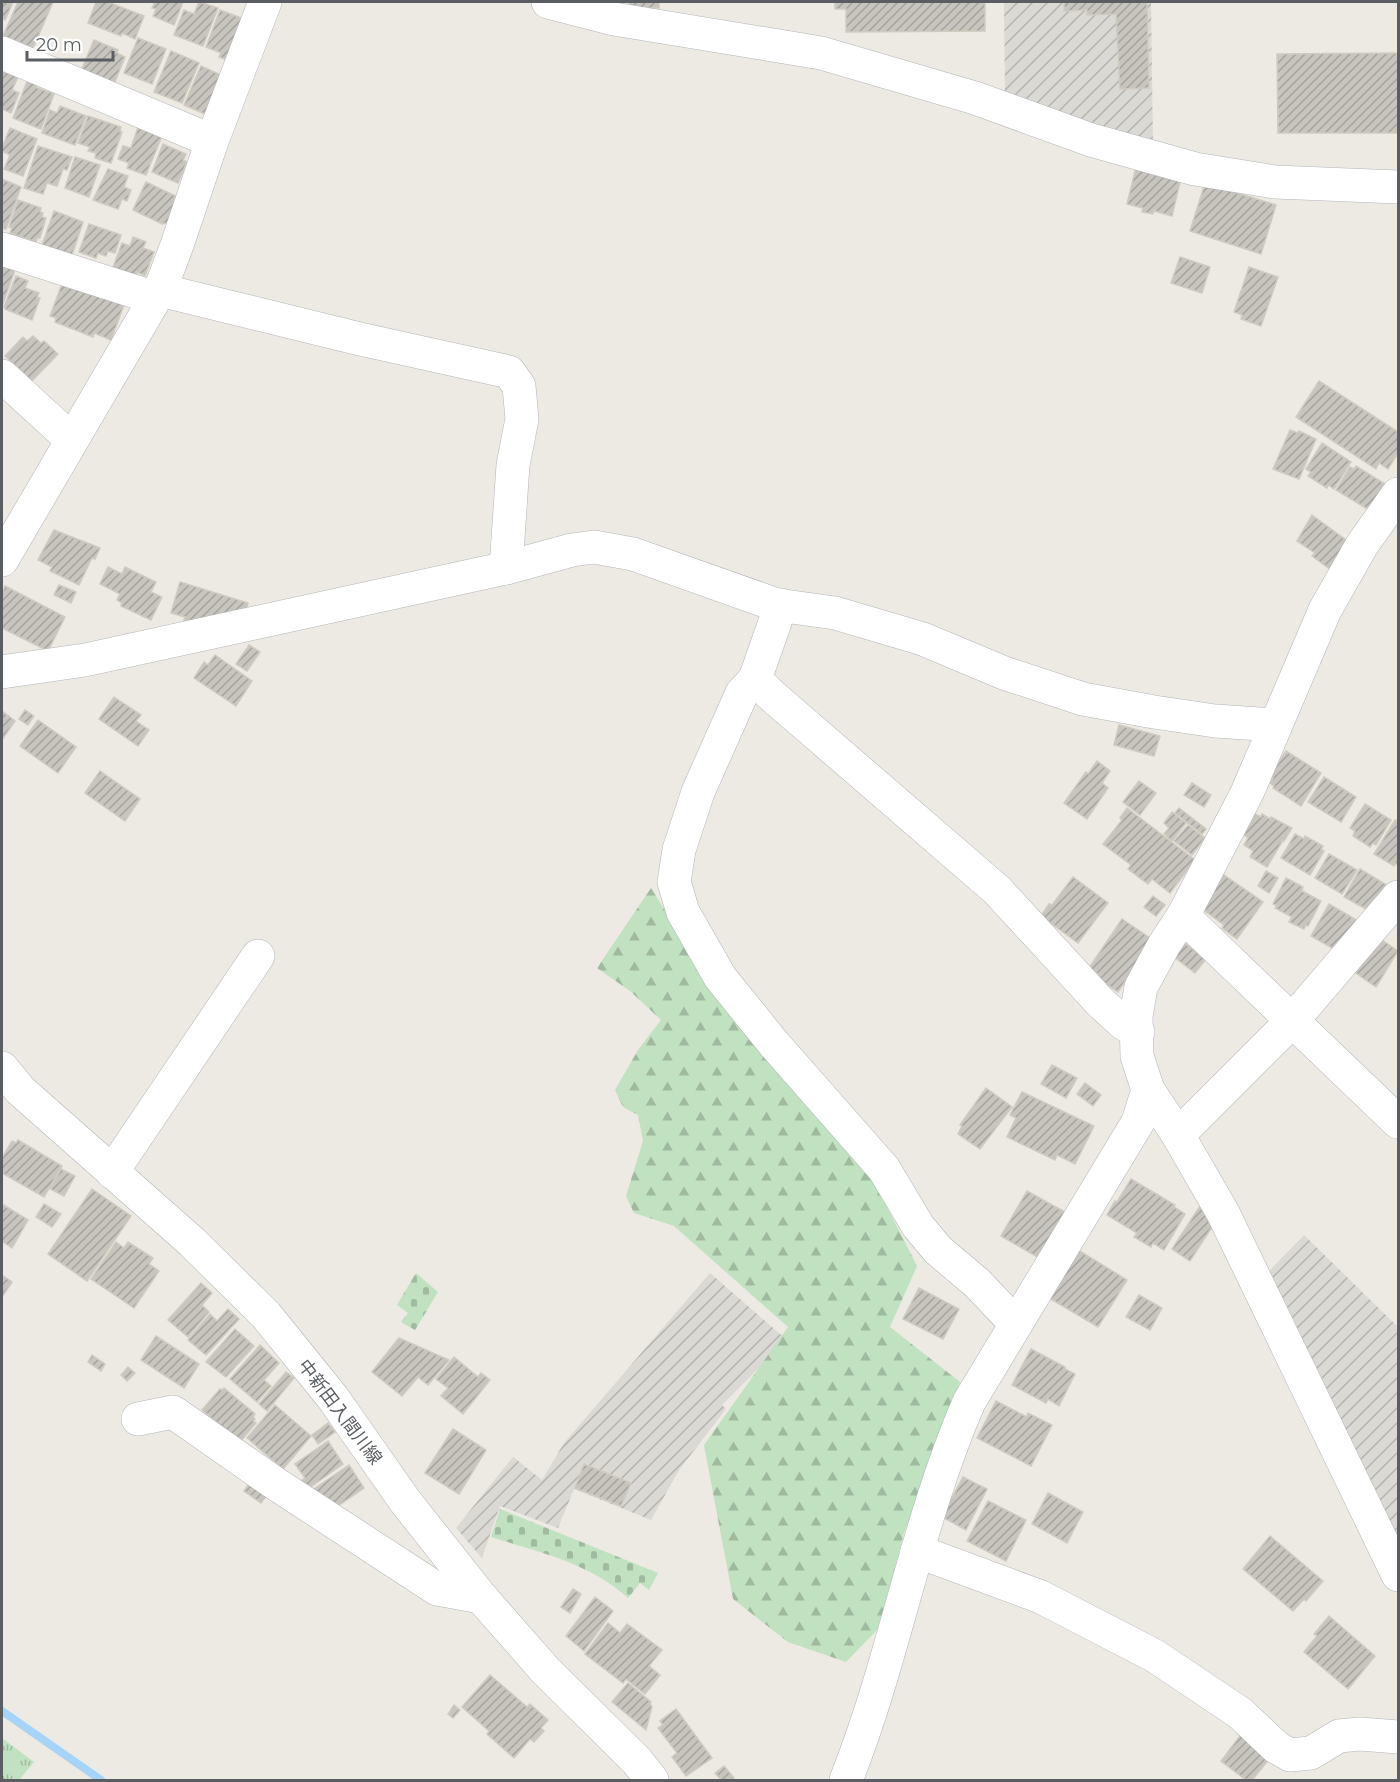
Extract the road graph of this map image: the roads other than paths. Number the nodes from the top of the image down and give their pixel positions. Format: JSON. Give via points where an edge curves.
{"nodes":[{"id":1,"x":265,"y":2,"type":"edge"},
{"id":2,"x":548,"y":2,"type":"edge"},
{"id":3,"x":2,"y":53,"type":"edge"},
{"id":4,"x":212,"y":141,"type":"junction"},
{"id":5,"x":1398,"y":187,"type":"edge"},
{"id":6,"x":2,"y":249,"type":"edge"},
{"id":7,"x":157,"y":294,"type":"junction"},
{"id":8,"x":2,"y":376,"type":"edge"},
{"id":9,"x":72,"y":440,"type":"junction"},
{"id":10,"x":1398,"y":494,"type":"edge"},
{"id":11,"x":2,"y":560,"type":"edge"},
{"id":12,"x":506,"y":567,"type":"junction"},
{"id":13,"x":781,"y":605,"type":"junction"},
{"id":14,"x":2,"y":672,"type":"edge"},
{"id":15,"x":755,"y":679,"type":"junction"},
{"id":16,"x":1275,"y":725,"type":"junction"},
{"id":17,"x":1398,"y":897,"type":"edge"},
{"id":18,"x":1183,"y":916,"type":"junction"},
{"id":19,"x":258,"y":956,"type":"dead end"},
{"id":20,"x":1292,"y":1022,"type":"junction"},
{"id":21,"x":1138,"y":1032,"type":"junction"},
{"id":22,"x":2,"y":1068,"type":"edge"},
{"id":23,"x":1148,"y":1090,"type":"junction"},
{"id":24,"x":1398,"y":1122,"type":"edge"},
{"id":25,"x":1178,"y":1135,"type":"junction"},
{"id":26,"x":112,"y":1172,"type":"junction"},
{"id":27,"x":1016,"y":1323,"type":"junction"},
{"id":28,"x":138,"y":1419,"type":"dead end"},
{"id":29,"x":917,"y":1551,"type":"junction"},
{"id":30,"x":1398,"y":1575,"type":"edge"},
{"id":31,"x":481,"y":1597,"type":"junction"},
{"id":32,"x":1398,"y":1737,"type":"edge"},
{"id":33,"x":652,"y":1780,"type":"edge"},
{"id":34,"x":846,"y":1780,"type":"edge"}],
"edges":[{"from":1,"to":4,"type":"street"},
{"from":2,"to":5,"type":"street","via":[[614,19],[821,53],[975,98],[1091,140],[1195,169],[1275,182]]},
{"from":3,"to":4,"type":"street"},
{"from":4,"to":7,"type":"street"},
{"from":6,"to":7,"type":"street"},
{"from":7,"to":9,"type":"street"},
{"from":7,"to":12,"type":"street","via":[[509,372],[519,386],[522,419],[513,465]]},
{"from":8,"to":9,"type":"street"},
{"from":9,"to":11,"type":"street"},
{"from":10,"to":16,"type":"street","via":[[1362,545],[1325,610]]},
{"from":12,"to":13,"type":"street","via":[[594,547],[633,554]]},
{"from":12,"to":14,"type":"street","via":[[85,660]]},
{"from":13,"to":15,"type":"street"},
{"from":13,"to":16,"type":"street","via":[[835,613],[923,639],[1004,673],[1083,699],[1205,719]]},
{"from":15,"to":21,"type":"street","via":[[997,890],[1100,1002]]},
{"from":15,"to":27,"type":"street","via":[[742,693],[698,792],[679,850],[674,882],[683,912],[720,977],[884,1169],[918,1226]]},
{"from":16,"to":18,"type":"street","via":[[1247,793]]},
{"from":17,"to":20,"type":"street"},
{"from":18,"to":20,"type":"street"},
{"from":18,"to":21,"type":"street","via":[[1141,987],[1136,1016]]},
{"from":19,"to":26,"type":"street"},
{"from":20,"to":24,"type":"street"},
{"from":20,"to":25,"type":"street"},
{"from":21,"to":23,"type":"street","via":[[1137,1056]]},
{"from":22,"to":26,"type":"street","name":"中新田入間川線","via":[[20,1090]]},
{"from":23,"to":25,"type":"street"},
{"from":23,"to":27,"type":"street","via":[[1138,1122]]},
{"from":25,"to":30,"type":"street","via":[[1223,1213]]},
{"from":26,"to":31,"type":"street","name":"中新田入間川線","via":[[192,1242],[266,1316],[333,1398],[405,1501]]},
{"from":27,"to":29,"type":"street","via":[[969,1402]]},
{"from":28,"to":31,"type":"street","via":[[173,1412],[437,1589]]},
{"from":29,"to":32,"type":"street","via":[[1041,1597],[1155,1656],[1240,1713],[1290,1755],[1311,1753],[1339,1736]]},
{"from":29,"to":34,"type":"street","via":[[865,1733]]},
{"from":31,"to":33,"type":"street","name":"中新田入間川線","via":[[545,1670]]}]}
